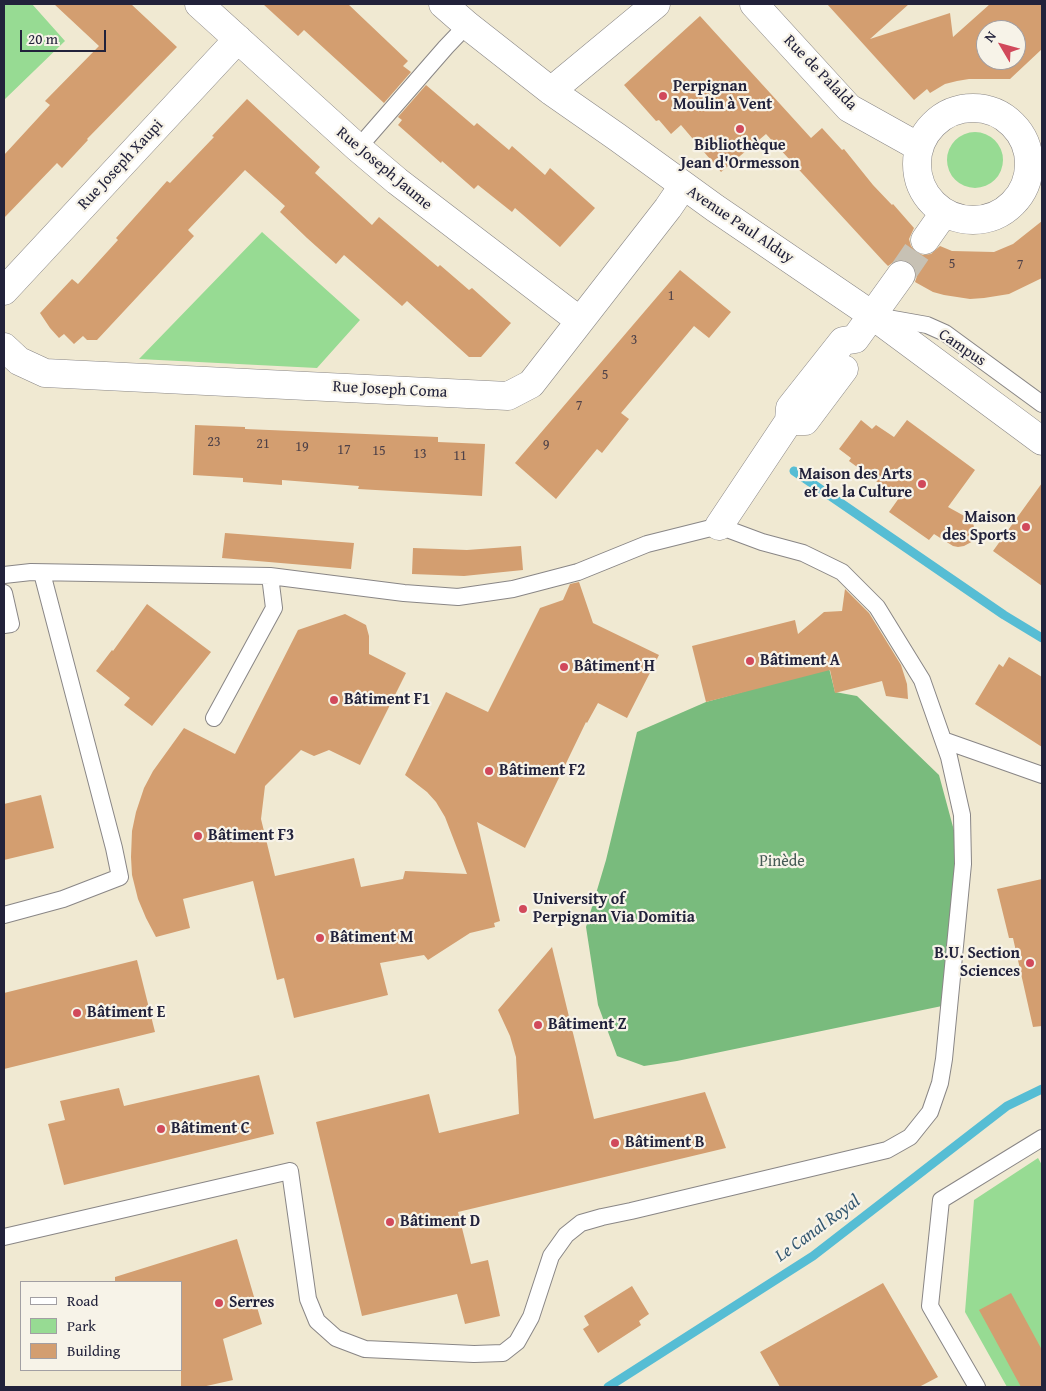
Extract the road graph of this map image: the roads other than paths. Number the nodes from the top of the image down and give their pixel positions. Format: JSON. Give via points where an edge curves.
{"nodes":[{"id":1,"x":200,"y":4,"type":"edge"},
{"id":2,"x":443,"y":4,"type":"edge"},
{"id":3,"x":656,"y":4,"type":"edge"},
{"id":4,"x":754,"y":4,"type":"edge"},
{"id":5,"x":467,"y":25,"type":"junction"},
{"id":6,"x":238,"y":39,"type":"junction"},
{"id":7,"x":551,"y":91,"type":"junction"},
{"id":8,"x":919,"y":147,"type":"junction"},
{"id":9,"x":358,"y":148,"type":"junction"},
{"id":10,"x":1036,"y":153,"type":"edge"},
{"id":11,"x":683,"y":186,"type":"junction"},
{"id":12,"x":944,"y":213,"type":"junction"},
{"id":13,"x":925,"y":240,"type":"tunnel mouth"},
{"id":14,"x":901,"y":274,"type":"tunnel mouth"},
{"id":15,"x":4,"y":291,"type":"edge"},
{"id":16,"x":872,"y":315,"type":"junction"},
{"id":17,"x":580,"y":321,"type":"junction"},
{"id":18,"x":4,"y":347,"type":"edge"},
{"id":19,"x":1042,"y":404,"type":"edge"},
{"id":20,"x":1042,"y":441,"type":"edge"},
{"id":21,"x":719,"y":526,"type":"junction"},
{"id":22,"x":42,"y":573,"type":"junction"},
{"id":23,"x":4,"y":575,"type":"edge"},
{"id":24,"x":270,"y":576,"type":"junction"},
{"id":25,"x":4,"y":593,"type":"edge"},
{"id":26,"x":4,"y":626,"type":"edge"},
{"id":27,"x":214,"y":718,"type":"dead end"},
{"id":28,"x":943,"y":740,"type":"junction"},
{"id":29,"x":1042,"y":774,"type":"edge"},
{"id":30,"x":4,"y":915,"type":"edge"},
{"id":31,"x":1042,"y":1138,"type":"edge"},
{"id":32,"x":4,"y":1237,"type":"edge"},
{"id":33,"x":977,"y":1387,"type":"edge"}],
"edges":[{"from":1,"to":6,"type":"street","name":"Rue Joseph Jaume"},
{"from":2,"to":5,"type":"street","name":"Avenue Paul Alduy"},
{"from":3,"to":7,"type":"street"},
{"from":4,"to":8,"type":"street","name":"Rue de Palalda","via":[[849,108]]},
{"from":5,"to":7,"type":"street","name":"Avenue Paul Alduy"},
{"from":5,"to":9,"type":"lane"},
{"from":6,"to":9,"type":"street","name":"Rue Joseph Jaume"},
{"from":6,"to":15,"type":"street","name":"Rue Joseph Xaupi"},
{"from":7,"to":11,"type":"street","name":"Avenue Paul Alduy"},
{"from":8,"to":10,"type":"street","via":[[928,131],[942,118],[959,110],[977,108],[995,112],[1011,122]]},
{"from":8,"to":12,"type":"street","via":[[917,166],[921,184],[930,201]]},
{"from":9,"to":17,"type":"street","name":"Rue Joseph Jaume"},
{"from":10,"to":12,"type":"street","via":[[1024,190],[1013,205],[998,215],[980,220]]},
{"from":11,"to":16,"type":"street","name":"Avenue Paul Alduy"},
{"from":11,"to":17,"type":"street","name":"Rue Joseph Coma"},
{"from":12,"to":13,"type":"street"},
{"from":14,"to":16,"type":"street"},
{"from":16,"to":19,"type":"lane","name":"Campus","via":[[927,325],[945,334]]},
{"from":16,"to":20,"type":"street","name":"Avenue Paul Alduy"},
{"from":16,"to":21,"type":"street","via":[[856,338],[843,341],[790,408],[789,421]]},
{"from":17,"to":18,"type":"street","name":"Rue Joseph Coma","via":[[531,384],[508,396],[45,373],[19,361]]},
{"from":21,"to":24,"type":"lane","via":[[647,544],[570,574],[513,589],[458,597]]},
{"from":21,"to":28,"type":"lane","via":[[803,553],[842,572],[878,608],[922,680]]},
{"from":22,"to":23,"type":"lane"},
{"from":22,"to":24,"type":"lane"},
{"from":22,"to":30,"type":"lane","via":[[120,877],[63,899]]},
{"from":24,"to":27,"type":"lane","via":[[274,608]]},
{"from":25,"to":26,"type":"lane","via":[[11,624]]},
{"from":28,"to":29,"type":"lane"},
{"from":28,"to":32,"type":"lane","via":[[962,814],[963,864],[944,1059],[930,1112],[910,1137],[887,1150],[581,1223],[566,1235],[551,1256],[531,1317],[517,1342],[503,1353],[365,1349],[336,1338],[317,1321],[308,1299],[290,1171]]},
{"from":31,"to":33,"type":"lane","via":[[941,1200],[930,1306]]}]}
